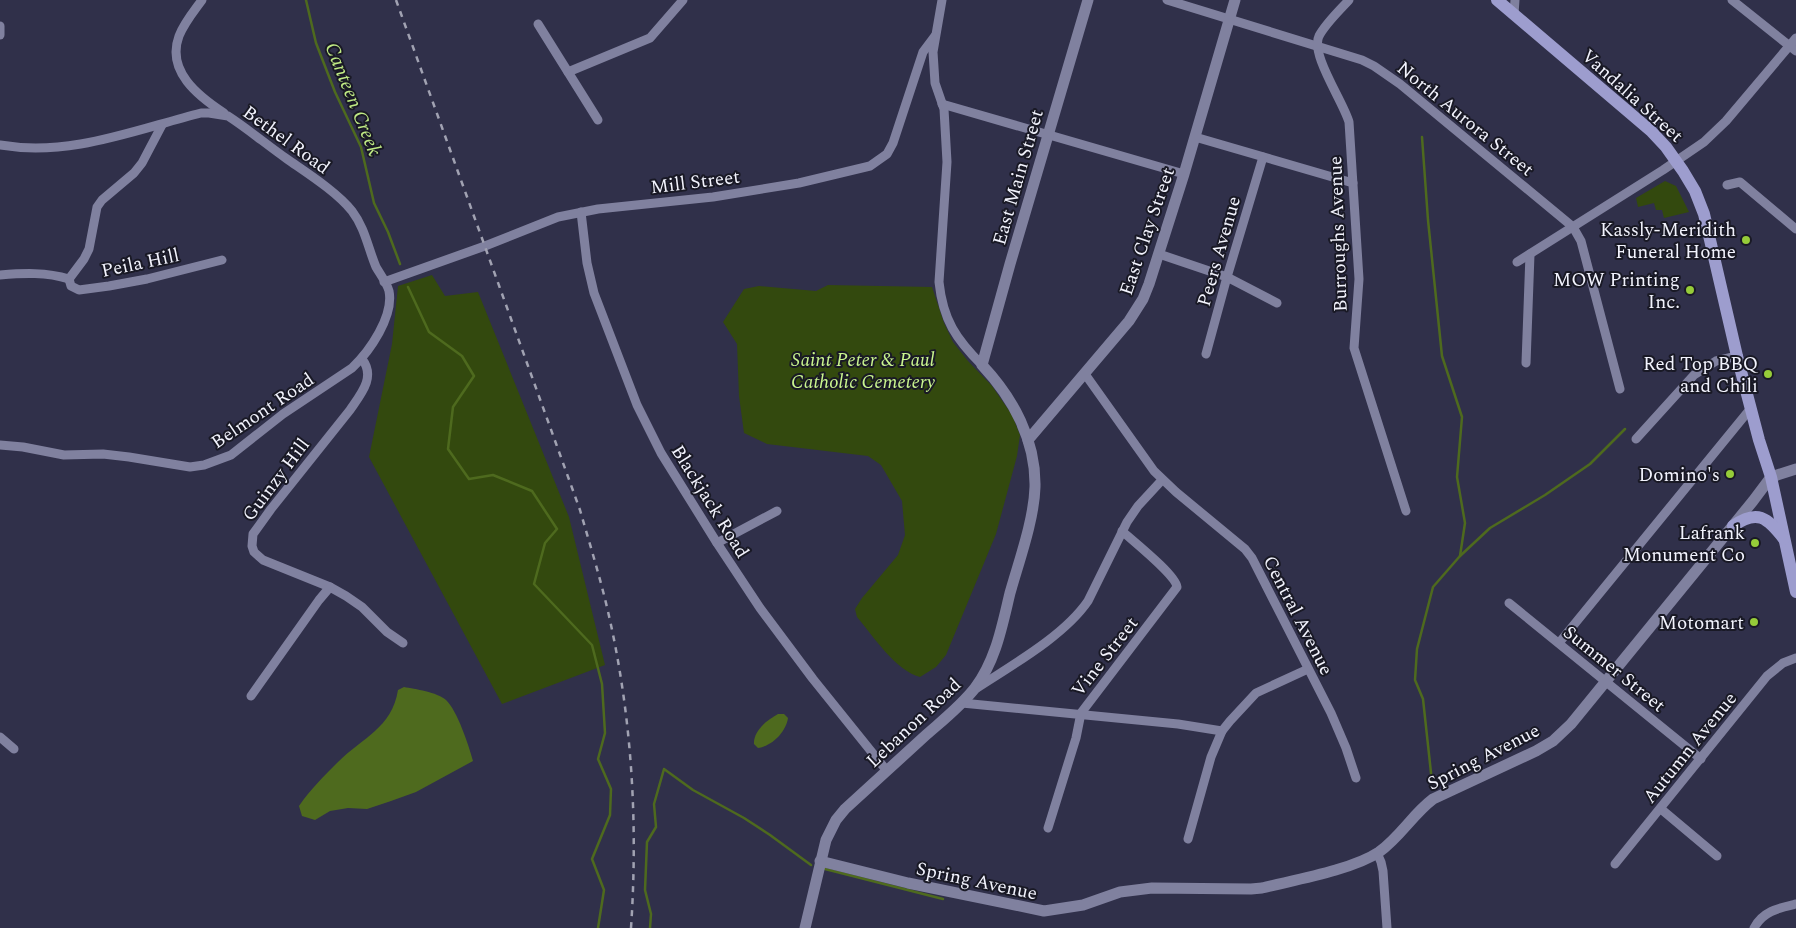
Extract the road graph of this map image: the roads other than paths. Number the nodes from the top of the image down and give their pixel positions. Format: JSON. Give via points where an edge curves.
{"nodes":[{"id":1,"x":202,"y":0,"type":"edge"},
{"id":2,"x":683,"y":0,"type":"edge"},
{"id":3,"x":942,"y":0,"type":"edge"},
{"id":4,"x":1088,"y":0,"type":"edge"},
{"id":5,"x":1167,"y":0,"type":"edge"},
{"id":6,"x":1235,"y":0,"type":"edge"},
{"id":7,"x":1349,"y":0,"type":"edge"},
{"id":8,"x":1497,"y":0,"type":"edge"},
{"id":9,"x":1515,"y":0,"type":"edge"},
{"id":10,"x":1732,"y":0,"type":"edge"},
{"id":11,"x":1514,"y":14,"type":"junction"},
{"id":12,"x":1230,"y":18,"type":"junction"},
{"id":13,"x":538,"y":24,"type":"dead end"},
{"id":14,"x":0,"y":26,"type":"edge"},
{"id":15,"x":0,"y":35,"type":"edge"},
{"id":16,"x":935,"y":36,"type":"junction"},
{"id":17,"x":1796,"y":38,"type":"edge"},
{"id":18,"x":1316,"y":44,"type":"junction"},
{"id":19,"x":1793,"y":48,"type":"edge"},
{"id":20,"x":568,"y":72,"type":"junction"},
{"id":21,"x":942,"y":104,"type":"junction"},
{"id":22,"x":228,"y":116,"type":"junction"},
{"id":23,"x":598,"y":120,"type":"dead end"},
{"id":24,"x":162,"y":125,"type":"junction"},
{"id":25,"x":1048,"y":134,"type":"junction"},
{"id":26,"x":1195,"y":137,"type":"junction"},
{"id":27,"x":0,"y":145,"type":"edge"},
{"id":28,"x":1263,"y":157,"type":"junction"},
{"id":29,"x":1677,"y":161,"type":"junction"},
{"id":30,"x":1184,"y":174,"type":"junction"},
{"id":31,"x":1353,"y":183,"type":"junction"},
{"id":32,"x":1727,"y":185,"type":"dead end"},
{"id":33,"x":581,"y":212,"type":"junction"},
{"id":34,"x":1573,"y":227,"type":"junction"},
{"id":35,"x":1796,"y":229,"type":"edge"},
{"id":36,"x":1159,"y":254,"type":"junction"},
{"id":37,"x":1530,"y":254,"type":"junction"},
{"id":38,"x":222,"y":260,"type":"dead end"},
{"id":39,"x":1517,"y":262,"type":"dead end"},
{"id":40,"x":0,"y":275,"type":"edge"},
{"id":41,"x":1226,"y":277,"type":"junction"},
{"id":42,"x":69,"y":279,"type":"junction"},
{"id":43,"x":384,"y":282,"type":"junction"},
{"id":44,"x":1277,"y":304,"type":"dead end"},
{"id":45,"x":1206,"y":354,"type":"dead end"},
{"id":46,"x":1737,"y":356,"type":"junction"},
{"id":47,"x":362,"y":359,"type":"junction"},
{"id":48,"x":1526,"y":363,"type":"dead end"},
{"id":49,"x":982,"y":365,"type":"junction"},
{"id":50,"x":1085,"y":374,"type":"junction"},
{"id":51,"x":1620,"y":389,"type":"dead end"},
{"id":52,"x":1751,"y":408,"type":"junction"},
{"id":53,"x":1636,"y":439,"type":"dead end"},
{"id":54,"x":1028,"y":440,"type":"junction"},
{"id":55,"x":0,"y":445,"type":"edge"},
{"id":56,"x":1796,"y":469,"type":"edge"},
{"id":57,"x":1771,"y":477,"type":"junction"},
{"id":58,"x":1162,"y":480,"type":"junction"},
{"id":59,"x":777,"y":511,"type":"dead end"},
{"id":60,"x":1406,"y":511,"type":"dead end"},
{"id":61,"x":1733,"y":526,"type":"junction"},
{"id":62,"x":1122,"y":531,"type":"junction"},
{"id":63,"x":1784,"y":540,"type":"junction"},
{"id":64,"x":717,"y":543,"type":"junction"},
{"id":65,"x":330,"y":587,"type":"junction"},
{"id":66,"x":1796,"y":592,"type":"edge"},
{"id":67,"x":1509,"y":603,"type":"dead end"},
{"id":68,"x":402,"y":643,"type":"dead end"},
{"id":69,"x":1559,"y":643,"type":"junction"},
{"id":70,"x":1796,"y":658,"type":"edge"},
{"id":71,"x":1308,"y":669,"type":"junction"},
{"id":72,"x":1606,"y":682,"type":"junction"},
{"id":73,"x":974,"y":690,"type":"junction"},
{"id":74,"x":251,"y":696,"type":"dead end"},
{"id":75,"x":962,"y":703,"type":"junction"},
{"id":76,"x":1080,"y":715,"type":"junction"},
{"id":77,"x":1222,"y":731,"type":"junction"},
{"id":78,"x":0,"y":738,"type":"edge"},
{"id":79,"x":14,"y":749,"type":"dead end"},
{"id":80,"x":1701,"y":759,"type":"junction"},
{"id":81,"x":887,"y":771,"type":"junction"},
{"id":82,"x":1356,"y":778,"type":"dead end"},
{"id":83,"x":1660,"y":809,"type":"junction"},
{"id":84,"x":1048,"y":828,"type":"dead end"},
{"id":85,"x":1188,"y":838,"type":"dead end"},
{"id":86,"x":1377,"y":853,"type":"junction"},
{"id":87,"x":1717,"y":856,"type":"dead end"},
{"id":88,"x":820,"y":861,"type":"junction"},
{"id":89,"x":1615,"y":864,"type":"dead end"},
{"id":90,"x":1796,"y":904,"type":"edge"},
{"id":91,"x":805,"y":928,"type":"edge"},
{"id":92,"x":1387,"y":928,"type":"edge"},
{"id":93,"x":1754,"y":928,"type":"edge"}],
"edges":[{"from":1,"to":22,"type":"street","via":[[179,36],[177,62],[194,91]]},
{"from":2,"to":20,"type":"street","via":[[650,38]]},
{"from":3,"to":16,"type":"street"},
{"from":4,"to":25,"type":"street","name":"East Main Street"},
{"from":5,"to":12,"type":"street","name":"North Aurora Street"},
{"from":6,"to":12,"type":"street","name":"East Clay Street"},
{"from":7,"to":18,"type":"street","via":[[1320,34]]},
{"from":8,"to":11,"type":"main road","name":"Vandalia Street"},
{"from":9,"to":11,"type":"street"},
{"from":10,"to":19,"type":"street"},
{"from":11,"to":29,"type":"main road","name":"Vandalia Street","via":[[1639,120]]},
{"from":12,"to":18,"type":"street","name":"North Aurora Street"},
{"from":12,"to":26,"type":"street","name":"East Clay Street"},
{"from":13,"to":20,"type":"street"},
{"from":14,"to":15,"type":"street"},
{"from":16,"to":21,"type":"street","via":[[933,68]]},
{"from":16,"to":33,"type":"street","name":"Mill Street","via":[[923,52],[888,154],[870,166],[762,190]]},
{"from":17,"to":19,"type":"street"},
{"from":18,"to":31,"type":"street","name":"Burroughs Avenue","via":[[1349,122]]},
{"from":18,"to":34,"type":"street","name":"North Aurora Street","via":[[1362,60],[1386,73]]},
{"from":19,"to":29,"type":"street","via":[[1715,132]]},
{"from":20,"to":23,"type":"street"},
{"from":21,"to":25,"type":"street"},
{"from":21,"to":49,"type":"street","via":[[947,162],[938,282],[940,297],[956,336]]},
{"from":22,"to":24,"type":"street","name":"Bethel Road","via":[[201,113]]},
{"from":22,"to":43,"type":"street","name":"Bethel Road","via":[[324,186],[352,211]]},
{"from":24,"to":27,"type":"street","name":"Bethel Road","via":[[66,146]]},
{"from":24,"to":42,"type":"street","name":"Peila Hill","via":[[142,163],[97,207],[87,253]]},
{"from":25,"to":30,"type":"street"},
{"from":25,"to":49,"type":"street","name":"East Main Street"},
{"from":26,"to":28,"type":"street"},
{"from":26,"to":30,"type":"street","name":"East Clay Street"},
{"from":28,"to":31,"type":"street"},
{"from":28,"to":41,"type":"street","name":"Peers Avenue"},
{"from":29,"to":34,"type":"street"},
{"from":29,"to":46,"type":"main road","name":"Vandalia Street","via":[[1704,214]]},
{"from":30,"to":36,"type":"street","name":"East Clay Street"},
{"from":31,"to":60,"type":"street","name":"Burroughs Avenue","via":[[1359,279],[1355,352]]},
{"from":32,"to":35,"type":"street","via":[[1740,182]]},
{"from":33,"to":43,"type":"street","name":"Mill Street","via":[[558,217]]},
{"from":33,"to":64,"type":"street","name":"Blackjack Road","via":[[594,293],[637,405]]},
{"from":34,"to":37,"type":"street"},
{"from":34,"to":51,"type":"street","name":"North Aurora Street","via":[[1581,241]]},
{"from":36,"to":41,"type":"street"},
{"from":36,"to":50,"type":"street","name":"East Clay Street","via":[[1136,310]]},
{"from":37,"to":39,"type":"street"},
{"from":37,"to":48,"type":"street"},
{"from":38,"to":42,"type":"street","name":"Peila Hill","via":[[147,279],[79,290],[71,286]]},
{"from":40,"to":42,"type":"street","name":"Peila Hill","via":[[34,273]]},
{"from":41,"to":44,"type":"street"},
{"from":41,"to":45,"type":"street","name":"Peers Avenue"},
{"from":43,"to":47,"type":"street","name":"Belmont Road","via":[[389,290],[386,315]]},
{"from":46,"to":52,"type":"main road","name":"Vandalia Street"},
{"from":46,"to":53,"type":"street","via":[[1716,361],[1694,375]]},
{"from":47,"to":55,"type":"street","name":"Belmont Road","via":[[231,455],[204,465],[190,467],[102,454],[64,455]]},
{"from":47,"to":65,"type":"street","name":"Guinzy Hill","via":[[369,375],[362,393],[271,509],[252,540],[254,552],[263,560]]},
{"from":49,"to":54,"type":"street","name":"Lebanon Road","via":[[1009,398]]},
{"from":50,"to":54,"type":"street","name":"East Clay Street"},
{"from":50,"to":58,"type":"street","name":"Central Avenue"},
{"from":52,"to":57,"type":"main road","name":"Vandalia Street"},
{"from":52,"to":69,"type":"street"},
{"from":54,"to":73,"type":"street","name":"Lebanon Road","via":[[1035,472],[1032,512],[995,650]]},
{"from":56,"to":57,"type":"street"},
{"from":57,"to":61,"type":"street","name":"Spring Avenue"},
{"from":57,"to":63,"type":"main road","name":"Vandalia Street"},
{"from":58,"to":62,"type":"street","via":[[1138,506]]},
{"from":58,"to":71,"type":"street","name":"Central Avenue","via":[[1252,558]]},
{"from":59,"to":64,"type":"street"},
{"from":61,"to":63,"type":"main road","via":[[1744,518],[1755,516],[1776,529]]},
{"from":61,"to":72,"type":"street","name":"Spring Avenue"},
{"from":62,"to":73,"type":"street","via":[[1082,611],[1049,639]]},
{"from":62,"to":76,"type":"street","name":"Vine Street","via":[[1169,573],[1177,587]]},
{"from":63,"to":66,"type":"main road","name":"Vandalia Street"},
{"from":64,"to":81,"type":"street","name":"Blackjack Road","via":[[779,634]]},
{"from":65,"to":68,"type":"street","name":"Guinzy Hill","via":[[362,607]]},
{"from":65,"to":74,"type":"street"},
{"from":67,"to":69,"type":"street","name":"Summer Street"},
{"from":69,"to":72,"type":"street","name":"Summer Street"},
{"from":70,"to":80,"type":"street","name":"Autumn Avenue","via":[[1783,663],[1767,676]]},
{"from":71,"to":77,"type":"street","via":[[1256,693]]},
{"from":71,"to":82,"type":"street","name":"Central Avenue","via":[[1340,734]]},
{"from":72,"to":80,"type":"street","name":"Summer Street"},
{"from":72,"to":86,"type":"street","name":"Spring Avenue","via":[[1553,742],[1433,799]]},
{"from":73,"to":75,"type":"street","name":"Lebanon Road"},
{"from":75,"to":76,"type":"street"},
{"from":75,"to":81,"type":"street","name":"Lebanon Road"},
{"from":76,"to":77,"type":"street"},
{"from":76,"to":84,"type":"street","name":"Vine Street"},
{"from":77,"to":85,"type":"street","via":[[1211,756]]},
{"from":78,"to":79,"type":"street"},
{"from":80,"to":83,"type":"street","name":"Autumn Avenue"},
{"from":81,"to":88,"type":"street","name":"Lebanon Road","via":[[836,820]]},
{"from":83,"to":87,"type":"street"},
{"from":83,"to":89,"type":"street","name":"Autumn Avenue"},
{"from":86,"to":88,"type":"street","name":"Spring Avenue","via":[[1347,866],[1262,888],[1136,889],[1082,905],[1044,911]]},
{"from":86,"to":92,"type":"street","via":[[1384,879]]},
{"from":88,"to":91,"type":"street","name":"Lebanon Road"},
{"from":90,"to":93,"type":"street","via":[[1768,912]]}]}
